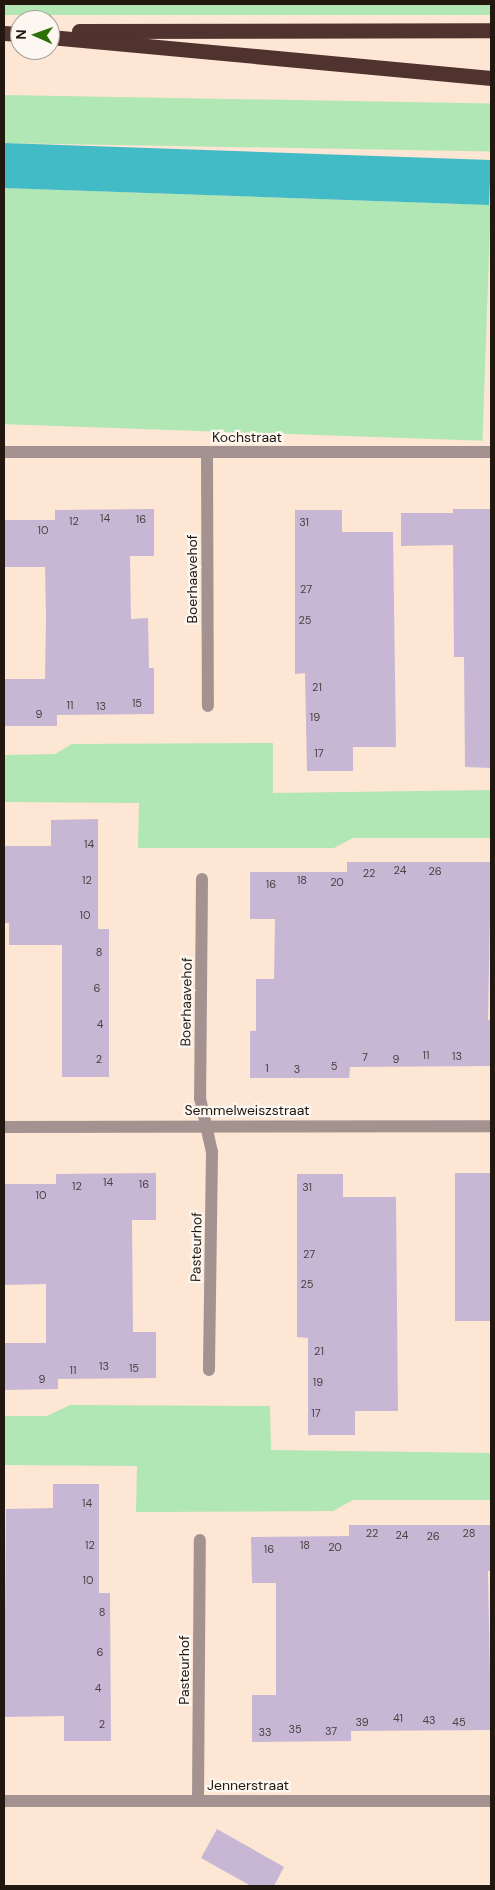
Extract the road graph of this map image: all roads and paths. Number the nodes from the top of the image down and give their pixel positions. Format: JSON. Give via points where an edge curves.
{"nodes":[{"id":1,"x":491,"y":30,"type":"edge"},
{"id":2,"x":60,"y":31,"type":"edge"},
{"id":3,"x":60,"y":38,"type":"edge"},
{"id":4,"x":491,"y":78,"type":"edge"},
{"id":5,"x":4,"y":452,"type":"edge"},
{"id":6,"x":207,"y":452,"type":"junction"},
{"id":7,"x":491,"y":452,"type":"edge"},
{"id":8,"x":208,"y":706,"type":"dead end"},
{"id":9,"x":202,"y":879,"type":"dead end"},
{"id":10,"x":208,"y":1125,"type":"junction"},
{"id":11,"x":491,"y":1126,"type":"edge"},
{"id":12,"x":4,"y":1127,"type":"edge"},
{"id":13,"x":210,"y":1370,"type":"dead end"},
{"id":14,"x":200,"y":1540,"type":"dead end"},
{"id":15,"x":198,"y":1800,"type":"junction"},
{"id":16,"x":4,"y":1801,"type":"edge"},
{"id":17,"x":491,"y":1802,"type":"edge"}],
"edges":[{"from":1,"to":2,"type":"highway"},
{"from":3,"to":4,"type":"highway"},
{"from":5,"to":6,"type":"street","name":"Kochstraat"},
{"from":6,"to":7,"type":"street","name":"Kochstraat"},
{"from":6,"to":8,"type":"street","name":"Boerhaavehof"},
{"from":9,"to":10,"type":"street","name":"Boerhaavehof","via":[[200,1098]]},
{"from":10,"to":11,"type":"street","name":"Semmelweiszstraat"},
{"from":10,"to":12,"type":"street","name":"Semmelweiszstraat"},
{"from":10,"to":13,"type":"street","name":"Pasteurhof","via":[[212,1152]]},
{"from":14,"to":15,"type":"street","name":"Pasteurhof"},
{"from":15,"to":16,"type":"street","name":"Jennerstraat"},
{"from":15,"to":17,"type":"street","name":"Jennerstraat"}]}
